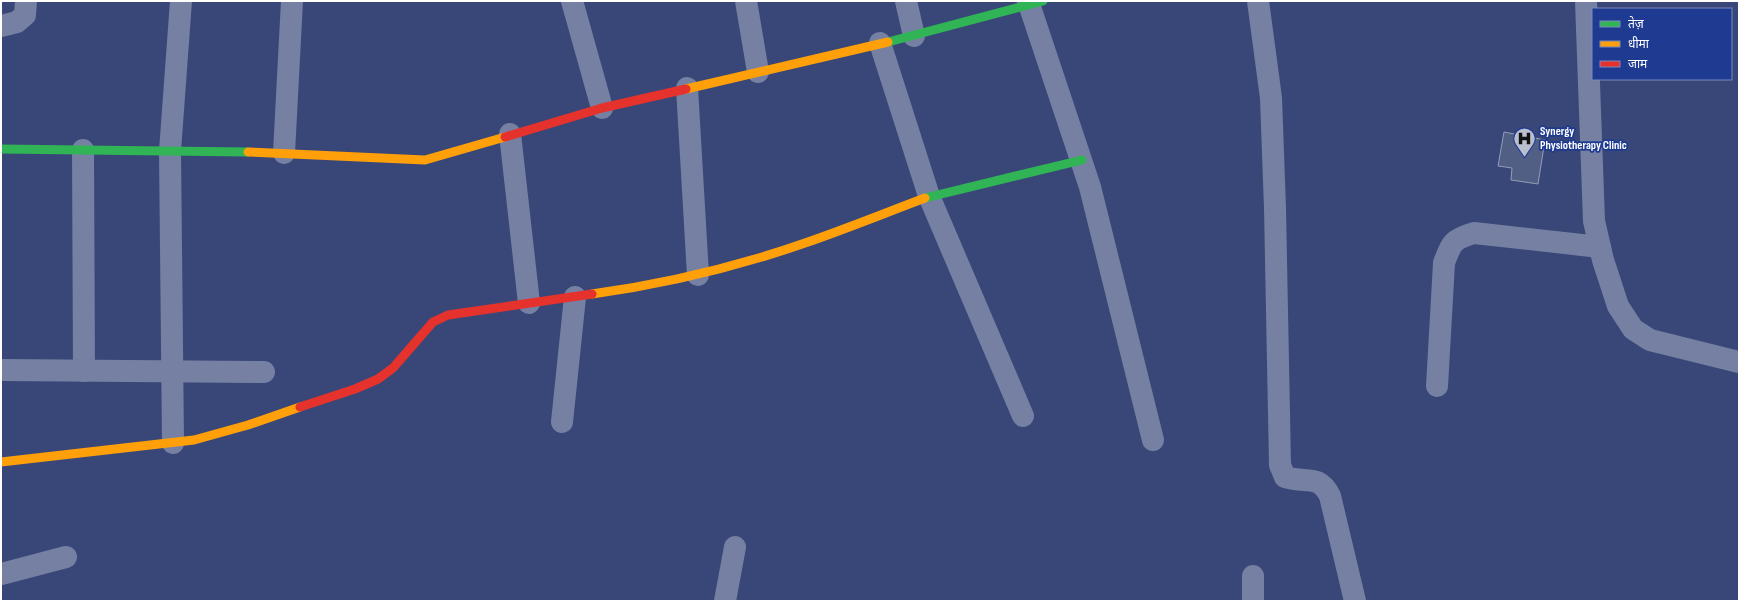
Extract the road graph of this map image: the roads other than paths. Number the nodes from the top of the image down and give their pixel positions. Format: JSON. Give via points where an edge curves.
{"nodes":[{"id":1,"x":26,"y":1,"type":"edge"},
{"id":2,"x":181,"y":1,"type":"edge"},
{"id":3,"x":292,"y":1,"type":"edge"},
{"id":4,"x":572,"y":1,"type":"edge"},
{"id":5,"x":746,"y":1,"type":"edge"},
{"id":6,"x":1258,"y":1,"type":"edge"},
{"id":7,"x":1586,"y":1,"type":"edge"},
{"id":8,"x":1034,"y":2,"type":"edge"},
{"id":9,"x":909,"y":15,"type":"edge"},
{"id":10,"x":1,"y":26,"type":"edge"},
{"id":11,"x":880,"y":43,"type":"junction"},
{"id":12,"x":758,"y":72,"type":"junction"},
{"id":13,"x":687,"y":88,"type":"junction"},
{"id":14,"x":602,"y":108,"type":"junction"},
{"id":15,"x":510,"y":134,"type":"junction"},
{"id":16,"x":1,"y":149,"type":"edge"},
{"id":17,"x":84,"y":150,"type":"junction"},
{"id":18,"x":170,"y":151,"type":"junction"},
{"id":19,"x":284,"y":153,"type":"junction"},
{"id":20,"x":1082,"y":160,"type":"junction"},
{"id":21,"x":929,"y":196,"type":"junction"},
{"id":22,"x":1600,"y":247,"type":"junction"},
{"id":23,"x":698,"y":275,"type":"junction"},
{"id":24,"x":575,"y":297,"type":"junction"},
{"id":25,"x":529,"y":303,"type":"junction"},
{"id":26,"x":1739,"y":362,"type":"edge"},
{"id":27,"x":1,"y":370,"type":"edge"},
{"id":28,"x":84,"y":371,"type":"junction"},
{"id":29,"x":171,"y":371,"type":"junction"},
{"id":30,"x":264,"y":372,"type":"dead end"},
{"id":31,"x":1437,"y":386,"type":"dead end"},
{"id":32,"x":1023,"y":416,"type":"dead end"},
{"id":33,"x":562,"y":422,"type":"dead end"},
{"id":34,"x":1153,"y":440,"type":"dead end"},
{"id":35,"x":173,"y":443,"type":"junction"},
{"id":36,"x":1,"y":462,"type":"edge"},
{"id":37,"x":735,"y":547,"type":"dead end"},
{"id":38,"x":66,"y":557,"type":"dead end"},
{"id":39,"x":1,"y":574,"type":"edge"},
{"id":40,"x":1253,"y":576,"type":"dead end"},
{"id":41,"x":725,"y":601,"type":"edge"},
{"id":42,"x":1253,"y":601,"type":"edge"},
{"id":43,"x":1355,"y":601,"type":"edge"}],
"edges":[{"from":1,"to":10,"type":"street","via":[[25,15],[17,22]]},
{"from":2,"to":18,"type":"street"},
{"from":3,"to":19,"type":"street"},
{"from":4,"to":14,"type":"street"},
{"from":5,"to":12,"type":"street"},
{"from":6,"to":43,"type":"street","via":[[1271,98],[1276,216],[1280,465],[1285,477],[1317,481],[1327,489]]},
{"from":7,"to":22,"type":"street","via":[[1594,221]]},
{"from":8,"to":9,"type":"street"},
{"from":8,"to":20,"type":"street"},
{"from":9,"to":11,"type":"street"},
{"from":11,"to":12,"type":"street"},
{"from":11,"to":21,"type":"street"},
{"from":12,"to":13,"type":"street"},
{"from":13,"to":14,"type":"street"},
{"from":13,"to":23,"type":"street"},
{"from":14,"to":15,"type":"street"},
{"from":15,"to":19,"type":"street","via":[[424,160]]},
{"from":15,"to":25,"type":"street"},
{"from":16,"to":17,"type":"street"},
{"from":17,"to":18,"type":"street"},
{"from":17,"to":28,"type":"street"},
{"from":18,"to":19,"type":"street"},
{"from":18,"to":29,"type":"street"},
{"from":20,"to":21,"type":"street"},
{"from":20,"to":34,"type":"street"},
{"from":21,"to":23,"type":"street","via":[[805,243]]},
{"from":21,"to":32,"type":"street"},
{"from":22,"to":26,"type":"street","via":[[1618,306],[1633,330],[1650,340]]},
{"from":22,"to":31,"type":"street","via":[[1474,233],[1460,237],[1450,244],[1444,263]]},
{"from":23,"to":24,"type":"street","via":[[637,288]]},
{"from":24,"to":25,"type":"street"},
{"from":24,"to":33,"type":"street"},
{"from":25,"to":35,"type":"street","via":[[448,314],[434,322],[393,368],[378,379],[248,425]]},
{"from":27,"to":28,"type":"street"},
{"from":28,"to":29,"type":"street"},
{"from":29,"to":30,"type":"street"},
{"from":29,"to":35,"type":"street"},
{"from":35,"to":36,"type":"street"},
{"from":37,"to":41,"type":"street"},
{"from":38,"to":39,"type":"street"},
{"from":40,"to":42,"type":"street"}]}
